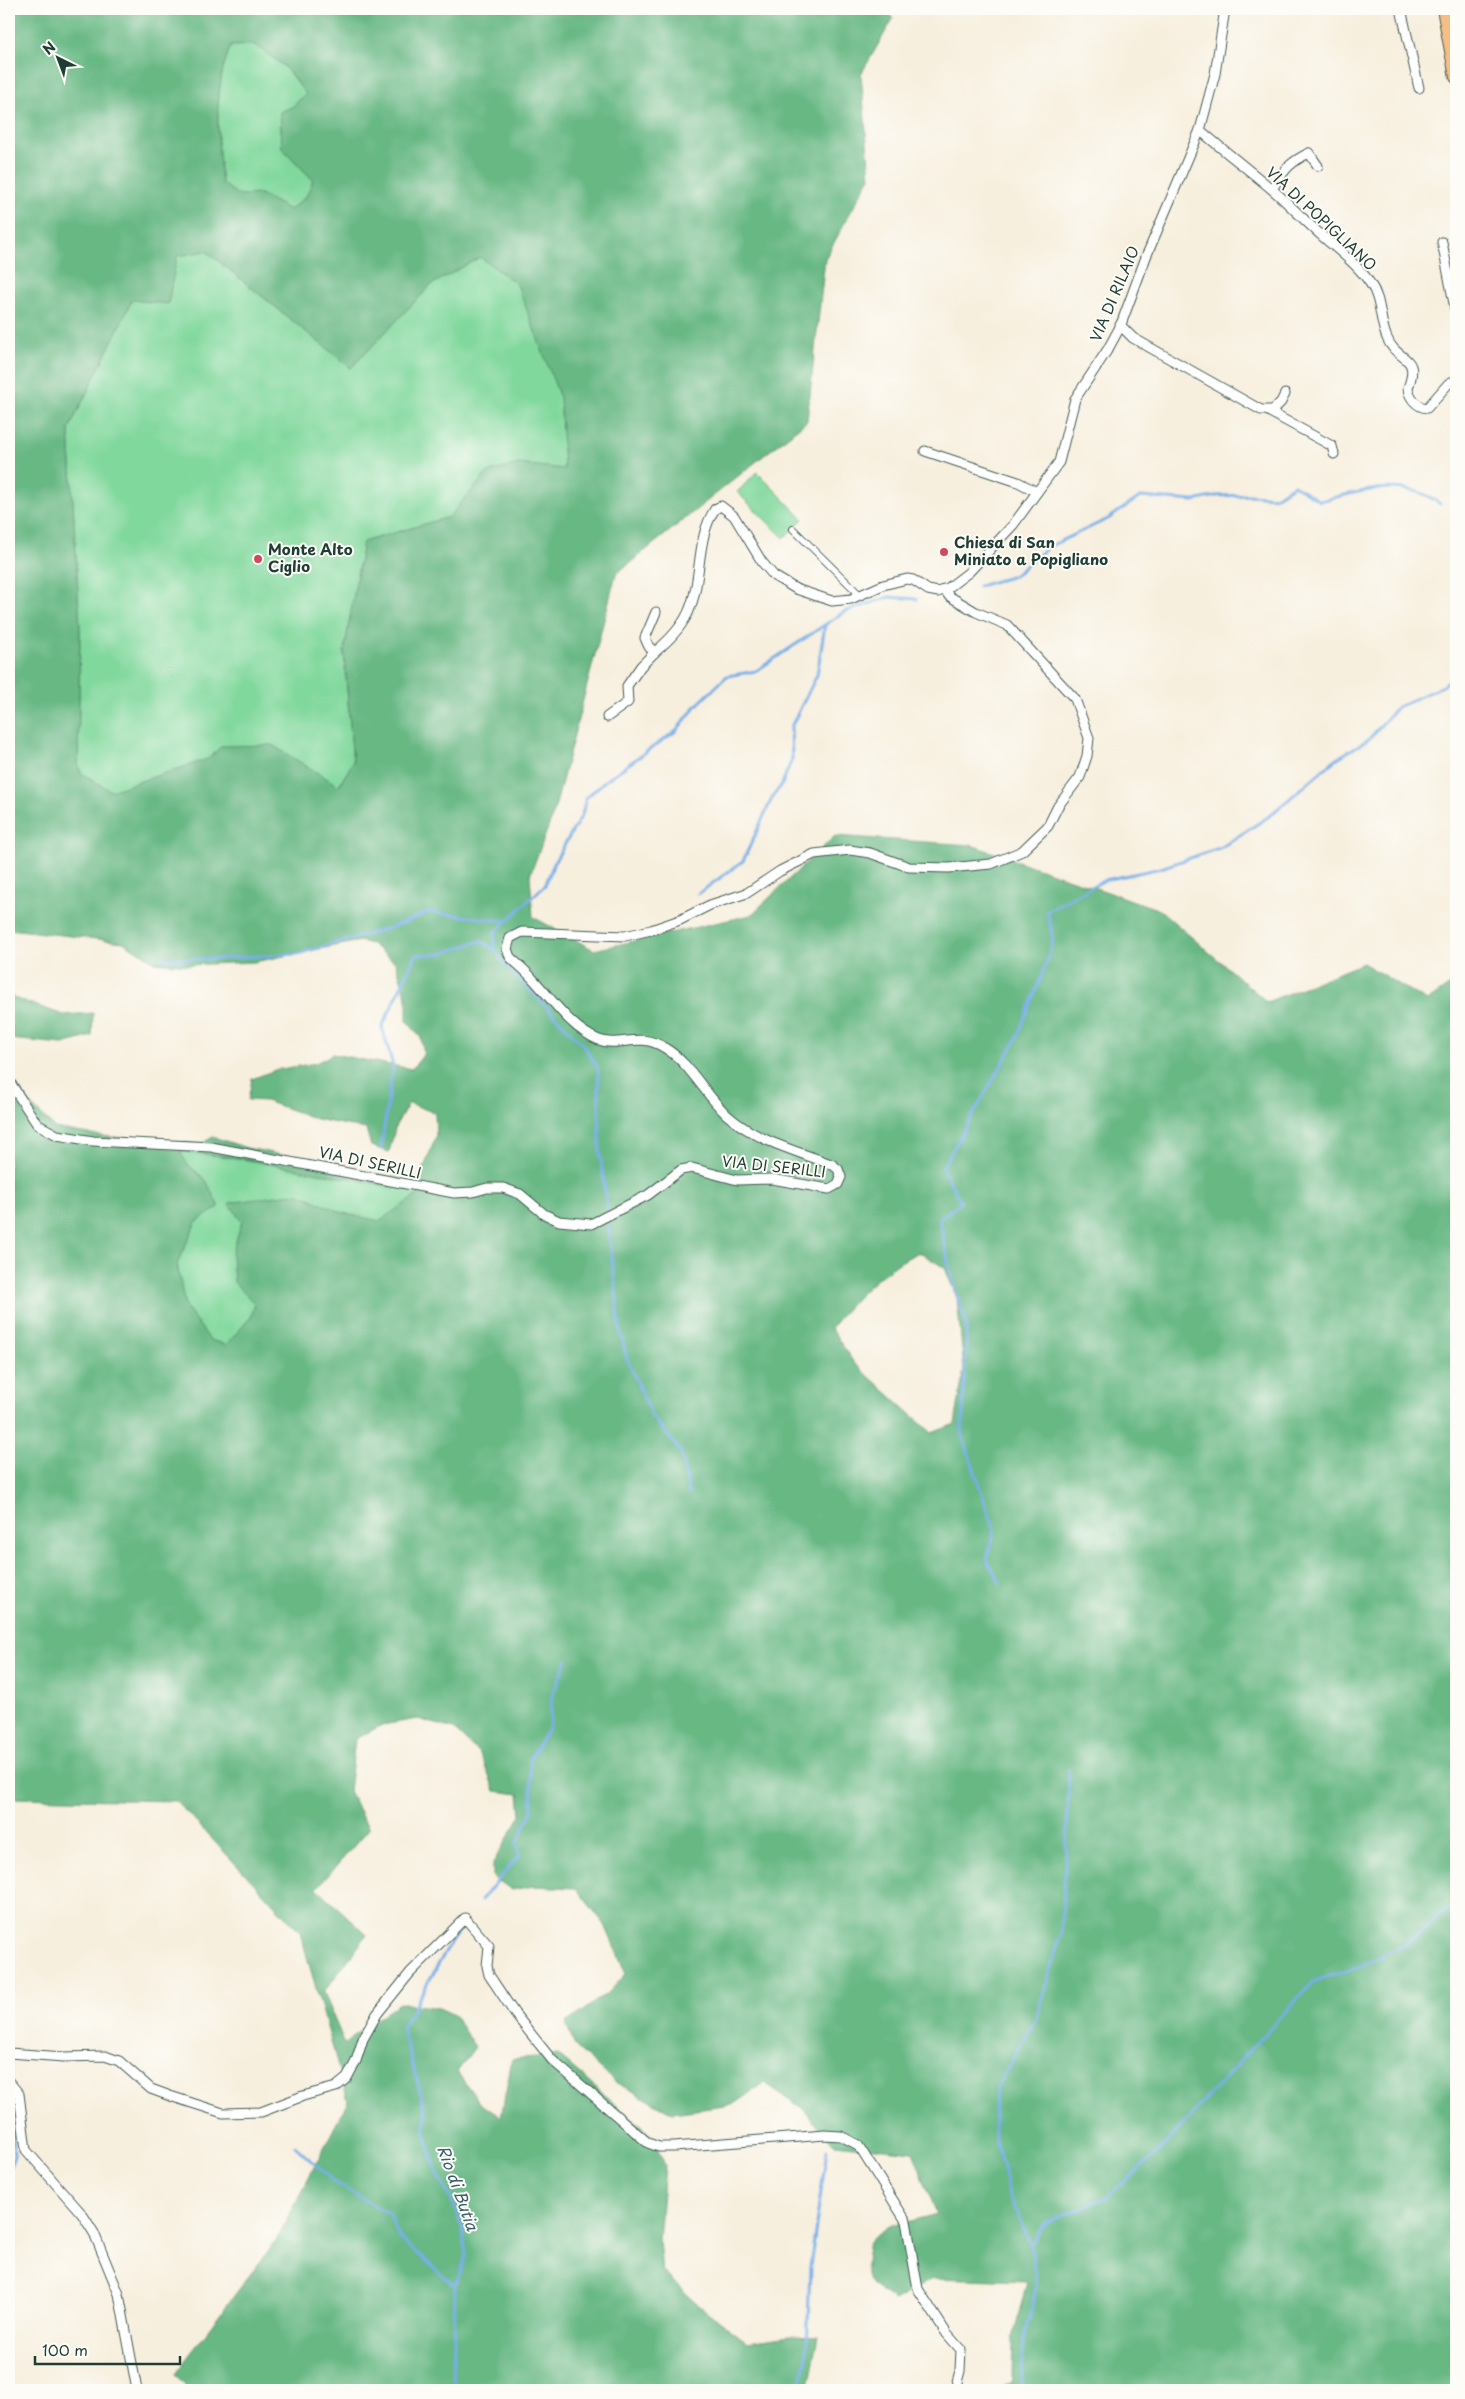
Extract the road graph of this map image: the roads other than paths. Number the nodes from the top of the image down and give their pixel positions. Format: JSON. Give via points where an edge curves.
{"nodes":[{"id":1,"x":1225,"y":9,"type":"edge"},
{"id":2,"x":1401,"y":9,"type":"edge"},
{"id":3,"x":1443,"y":9,"type":"edge"},
{"id":4,"x":1456,"y":77,"type":"edge"},
{"id":5,"x":1419,"y":88,"type":"dead end"},
{"id":6,"x":1200,"y":130,"type":"junction"},
{"id":7,"x":1318,"y":166,"type":"dead end"},
{"id":8,"x":1272,"y":189,"type":"junction"},
{"id":9,"x":1442,"y":242,"type":"dead end"},
{"id":10,"x":1456,"y":314,"type":"edge"},
{"id":11,"x":1120,"y":325,"type":"junction"},
{"id":12,"x":1456,"y":384,"type":"edge"},
{"id":13,"x":1285,"y":394,"type":"dead end"},
{"id":14,"x":1268,"y":411,"type":"junction"},
{"id":15,"x":924,"y":451,"type":"dead end"},
{"id":16,"x":1334,"y":454,"type":"dead end"},
{"id":17,"x":1037,"y":492,"type":"junction"},
{"id":18,"x":793,"y":529,"type":"dead end"},
{"id":19,"x":944,"y":589,"type":"junction"},
{"id":20,"x":860,"y":595,"type":"junction"},
{"id":21,"x":656,"y":612,"type":"dead end"},
{"id":22,"x":656,"y":652,"type":"junction"},
{"id":23,"x":607,"y":717,"type":"dead end"},
{"id":24,"x":9,"y":1082,"type":"edge"},
{"id":25,"x":9,"y":2053,"type":"edge"},
{"id":26,"x":9,"y":2082,"type":"edge"},
{"id":27,"x":955,"y":2388,"type":"dead end"},
{"id":28,"x":137,"y":2390,"type":"edge"}],
"edges":[{"from":1,"to":6,"type":"street","name":"VIA DI RILAIO","via":[[1215,74]]},
{"from":2,"to":5,"type":"street"},
{"from":3,"to":4,"type":"main road"},
{"from":6,"to":8,"type":"street","name":"VIA DI POPIGLIANO"},
{"from":6,"to":11,"type":"street","name":"VIA DI RILAIO"},
{"from":7,"to":8,"type":"street","via":[[1309,153],[1288,165]]},
{"from":8,"to":12,"type":"street","name":"VIA DI POPIGLIANO","via":[[1370,283],[1390,345],[1412,368],[1408,388],[1413,400],[1427,408],[1448,384]]},
{"from":9,"to":10,"type":"street"},
{"from":11,"to":14,"type":"street","via":[[1133,338]]},
{"from":11,"to":17,"type":"street","name":"VIA DI RILAIO","via":[[1074,399],[1059,462]]},
{"from":13,"to":14,"type":"street","via":[[1276,407]]},
{"from":14,"to":16,"type":"street","via":[[1332,446]]},
{"from":15,"to":17,"type":"street","via":[[1018,482]]},
{"from":17,"to":19,"type":"street","name":"VIA DI RILAIO","via":[[1013,526],[981,560]]},
{"from":18,"to":20,"type":"street"},
{"from":19,"to":20,"type":"street","via":[[938,592],[928,590],[908,580],[883,584]]},
{"from":19,"to":24,"type":"street","name":"VIA DI SERILLI","via":[[949,596],[969,608],[1007,625],[1075,699],[1089,738],[1080,777],[1058,806],[1048,826],[1022,851],[990,864],[949,868],[909,867],[870,853],[850,850],[814,854],[747,893],[640,933],[625,936],[522,932],[507,943],[510,957],[586,1033],[600,1041],[638,1038],[665,1047],[726,1114],[742,1127],[765,1140],[838,1169],[842,1177],[829,1189],[772,1179],[737,1180],[692,1168],[681,1170],[648,1196],[591,1224],[559,1221],[544,1214],[520,1194],[503,1188],[454,1193],[437,1191],[211,1148],[93,1141],[57,1135],[38,1124]]},
{"from":20,"to":22,"type":"street","via":[[832,601],[782,582],[762,562],[734,516],[721,506],[715,509],[707,524],[688,614]]},
{"from":21,"to":22,"type":"street","via":[[645,638]]},
{"from":22,"to":23,"type":"street","via":[[627,686],[628,702]]},
{"from":25,"to":27,"type":"street","via":[[105,2056],[119,2061],[151,2089],[170,2096],[223,2113],[261,2112],[336,2087],[347,2078],[377,2014],[410,1973],[465,1918],[489,1946],[489,1975],[515,2014],[578,2084],[648,2143],[674,2147],[825,2134],[841,2136],[858,2145],[906,2221],[918,2289],[961,2350]]},
{"from":26,"to":28,"type":"street","via":[[19,2094],[26,2150],[82,2214],[94,2233],[119,2294]]}]}
